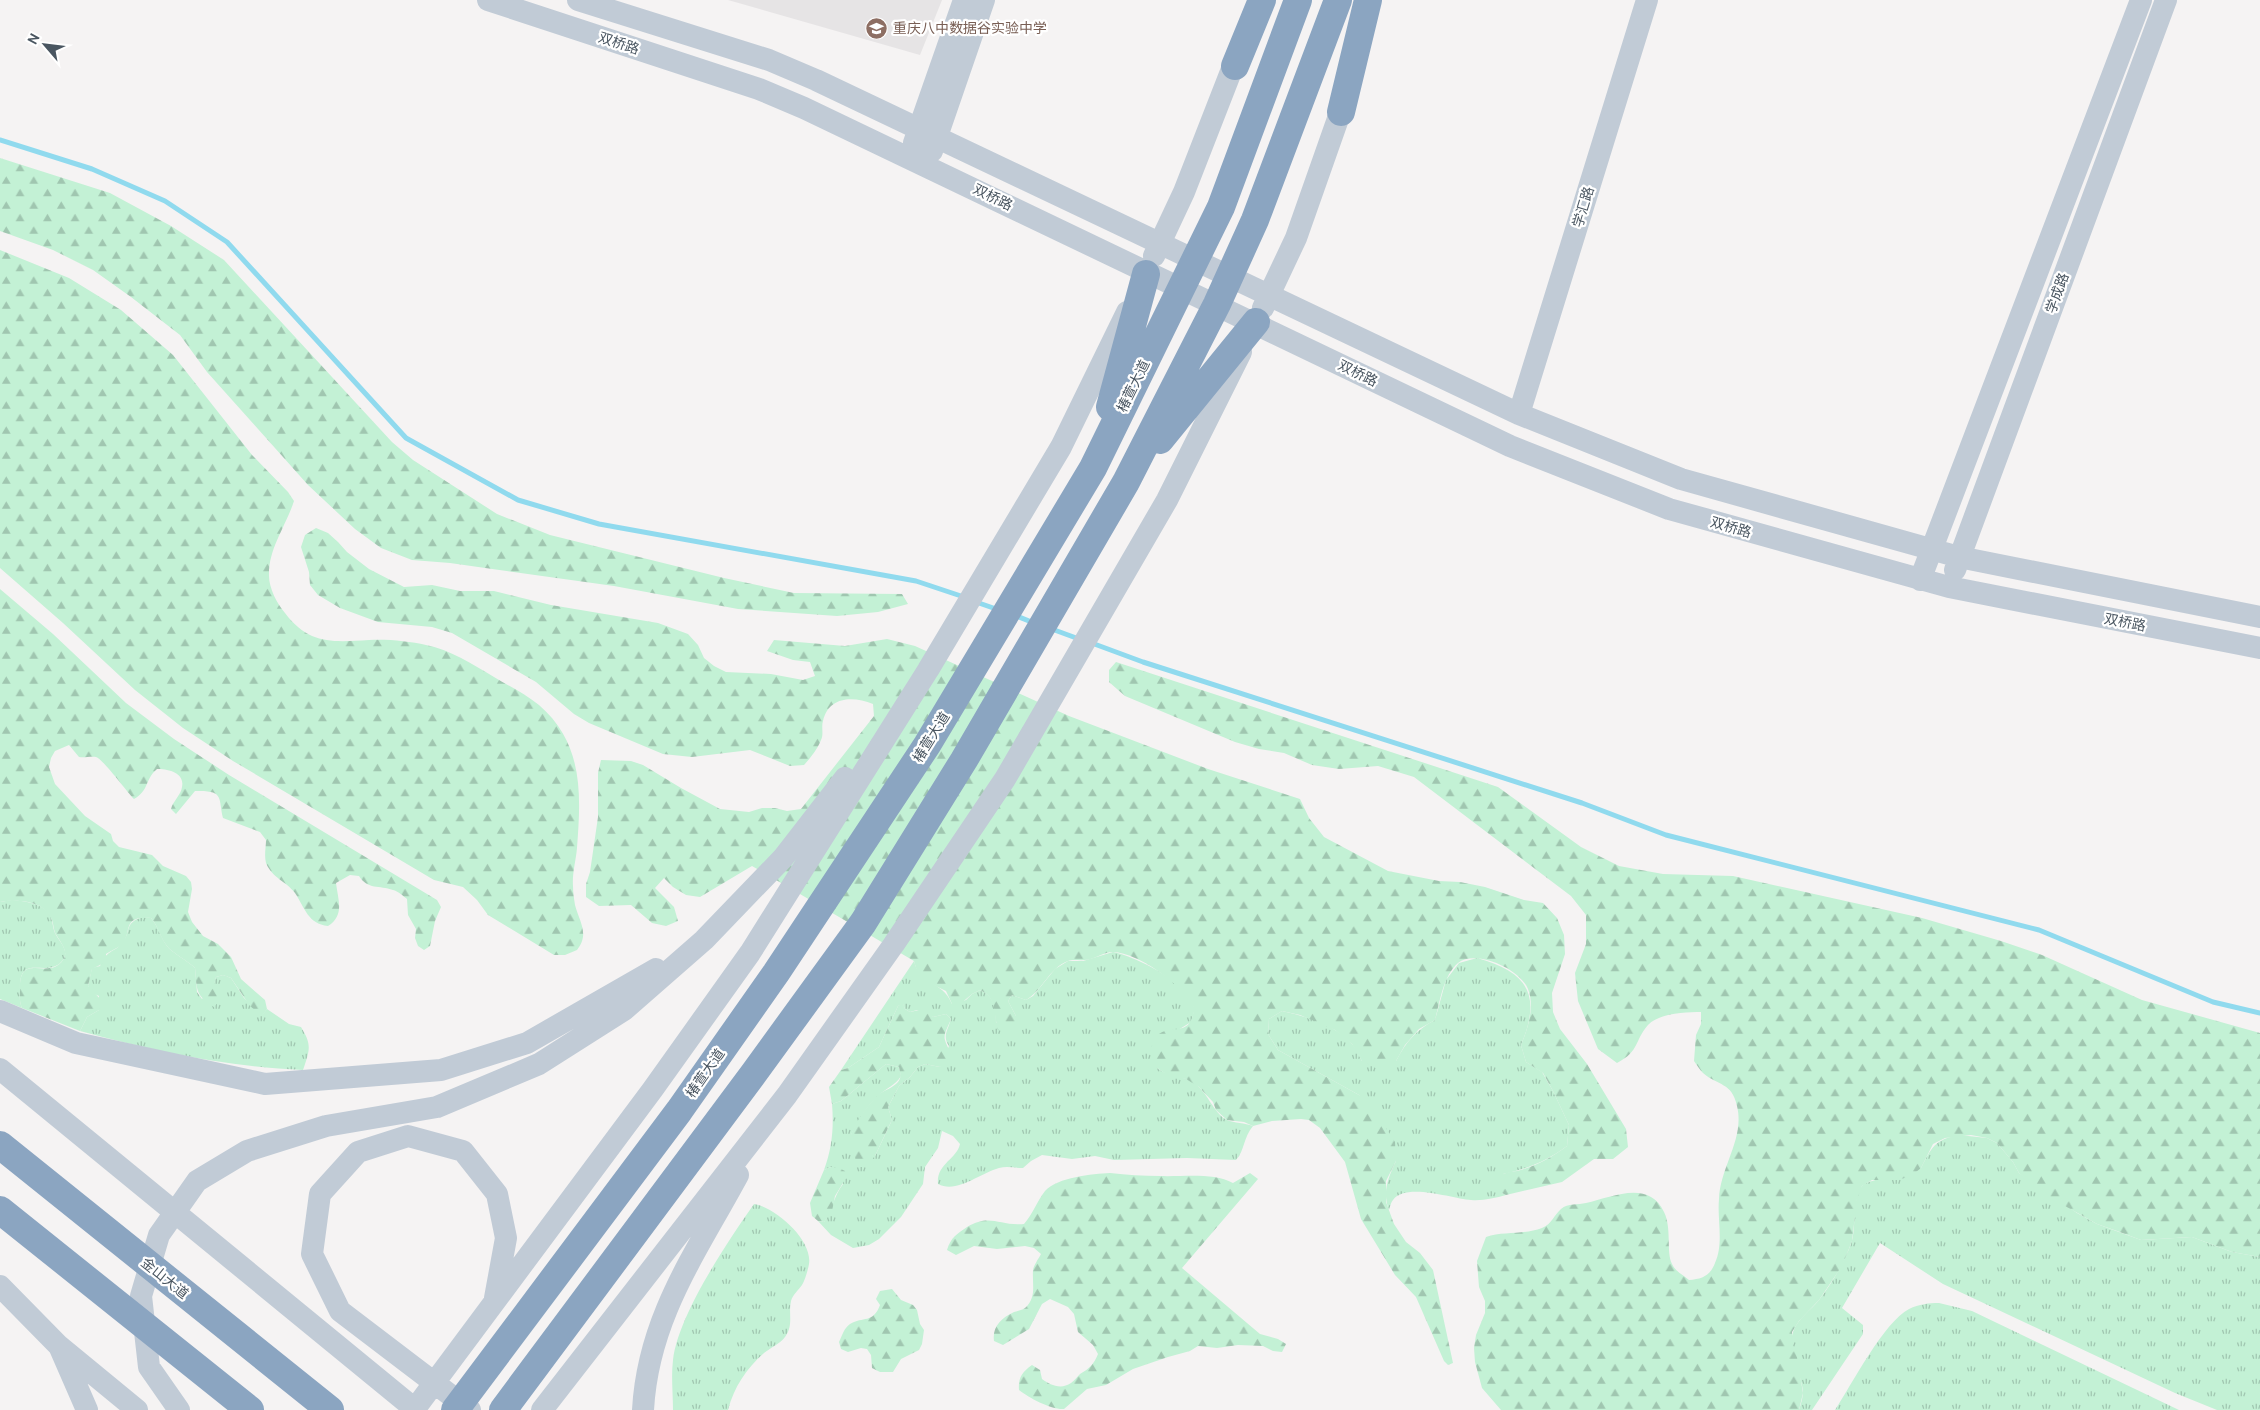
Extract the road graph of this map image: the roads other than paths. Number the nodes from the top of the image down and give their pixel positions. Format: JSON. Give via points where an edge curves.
{"nodes":[{"id":1,"x":488,"y":0,"type":"edge"},
{"id":2,"x":578,"y":0,"type":"edge"},
{"id":3,"x":964,"y":0,"type":"edge"},
{"id":4,"x":984,"y":0,"type":"edge"},
{"id":5,"x":1255,"y":0,"type":"edge"},
{"id":6,"x":1262,"y":0,"type":"edge"},
{"id":7,"x":1298,"y":0,"type":"edge"},
{"id":8,"x":1338,"y":0,"type":"edge"},
{"id":9,"x":1368,"y":0,"type":"edge"},
{"id":10,"x":1379,"y":0,"type":"edge"},
{"id":11,"x":1647,"y":0,"type":"edge"},
{"id":12,"x":2141,"y":0,"type":"edge"},
{"id":13,"x":2166,"y":0,"type":"edge"},
{"id":14,"x":1235,"y":66,"type":"junction"},
{"id":15,"x":1341,"y":112,"type":"junction"},
{"id":16,"x":928,"y":133,"type":"junction"},
{"id":17,"x":918,"y":162,"type":"junction"},
{"id":18,"x":1146,"y":274,"type":"junction"},
{"id":19,"x":1256,"y":322,"type":"junction"},
{"id":20,"x":1519,"y":414,"type":"junction"},
{"id":21,"x":1093,"y":468,"type":"junction"},
{"id":22,"x":1126,"y":482,"type":"junction"},
{"id":23,"x":1931,"y":550,"type":"junction"},
{"id":24,"x":1959,"y":557,"type":"junction"},
{"id":25,"x":1920,"y":580,"type":"junction"},
{"id":26,"x":1949,"y":587,"type":"junction"},
{"id":27,"x":2254,"y":613,"type":"edge"},
{"id":28,"x":2260,"y":648,"type":"edge"},
{"id":29,"x":928,"y":670,"type":"junction"},
{"id":30,"x":704,"y":940,"type":"junction"},
{"id":31,"x":0,"y":1011,"type":"edge"},
{"id":32,"x":0,"y":1069,"type":"edge"},
{"id":33,"x":769,"y":1118,"type":"junction"},
{"id":34,"x":0,"y":1146,"type":"edge"},
{"id":35,"x":0,"y":1210,"type":"edge"},
{"id":36,"x":0,"y":1286,"type":"edge"},
{"id":37,"x":495,"y":1302,"type":"junction"},
{"id":38,"x":58,"y":1345,"type":"junction"},
{"id":39,"x":505,"y":1408,"type":"edge"},
{"id":40,"x":87,"y":1410,"type":"edge"},
{"id":41,"x":137,"y":1410,"type":"edge"},
{"id":42,"x":179,"y":1410,"type":"edge"},
{"id":43,"x":250,"y":1410,"type":"edge"},
{"id":44,"x":330,"y":1410,"type":"edge"},
{"id":45,"x":415,"y":1410,"type":"edge"},
{"id":46,"x":455,"y":1410,"type":"edge"},
{"id":47,"x":470,"y":1410,"type":"edge"},
{"id":48,"x":542,"y":1410,"type":"edge"},
{"id":49,"x":643,"y":1410,"type":"edge"}],
"edges":[{"from":1,"to":17,"type":"main road","name":"双桥路","via":[[759,89]]},
{"from":2,"to":16,"type":"main road","name":"双桥路","via":[[769,60]]},
{"from":3,"to":16,"type":"main road"},
{"from":4,"to":16,"type":"main road"},
{"from":5,"to":14,"type":"main road"},
{"from":6,"to":14,"type":"highway"},
{"from":7,"to":21,"type":"highway","name":"椿萱大道","via":[[1221,207]]},
{"from":8,"to":22,"type":"highway","via":[[1255,220],[1217,304]]},
{"from":9,"to":15,"type":"highway"},
{"from":10,"to":15,"type":"main road"},
{"from":11,"to":20,"type":"main road","name":"学汇路"},
{"from":12,"to":23,"type":"main road","name":"学成路"},
{"from":13,"to":24,"type":"main road","name":"学成路"},
{"from":14,"to":18,"type":"main road","via":[[1184,192]]},
{"from":15,"to":19,"type":"main road","via":[[1296,238]]},
{"from":16,"to":17,"type":"main road"},
{"from":16,"to":20,"type":"main road","name":"双桥路"},
{"from":17,"to":25,"type":"main road","name":"双桥路","via":[[1510,446],[1670,509]]},
{"from":18,"to":21,"type":"highway"},
{"from":18,"to":29,"type":"main road","via":[[1061,446]]},
{"from":19,"to":22,"type":"highway"},
{"from":19,"to":33,"type":"main road","via":[[1167,500],[1005,778],[894,944]]},
{"from":20,"to":23,"type":"main road","name":"双桥路","via":[[1681,479]]},
{"from":21,"to":46,"type":"highway","name":"椿萱大道","via":[[927,744],[776,973],[679,1111]]},
{"from":22,"to":39,"type":"highway","via":[[964,760],[868,915]]},
{"from":23,"to":24,"type":"main road","name":"双桥路"},
{"from":23,"to":25,"type":"main road","name":"学成路"},
{"from":24,"to":26,"type":"main road","name":"学成路"},
{"from":24,"to":27,"type":"main road","name":"双桥路"},
{"from":25,"to":26,"type":"main road","name":"双桥路"},
{"from":26,"to":28,"type":"main road","name":"双桥路"},
{"from":29,"to":30,"type":"main road","via":[[783,858]]},
{"from":29,"to":37,"type":"main road","via":[[750,954]]},
{"from":30,"to":31,"type":"main road","via":[[527,1043],[441,1070],[265,1084],[76,1042]]},
{"from":30,"to":42,"type":"main road","via":[[624,1010],[539,1064],[437,1107],[326,1126],[247,1152],[197,1181],[159,1235],[141,1296],[149,1367]]},
{"from":32,"to":45,"type":"main road"},
{"from":33,"to":48,"type":"main road"},
{"from":33,"to":49,"type":"main road","via":[[714,1221],[687,1263],[668,1304],[652,1347]]},
{"from":34,"to":44,"type":"highway","name":"金山大道"},
{"from":35,"to":43,"type":"highway"},
{"from":36,"to":38,"type":"main road"},
{"from":37,"to":45,"type":"main road"},
{"from":37,"to":47,"type":"main road","via":[[506,1238],[497,1194],[463,1151],[408,1136],[358,1152],[320,1194],[312,1254],[340,1311]]},
{"from":38,"to":40,"type":"main road"},
{"from":38,"to":41,"type":"main road"}]}
